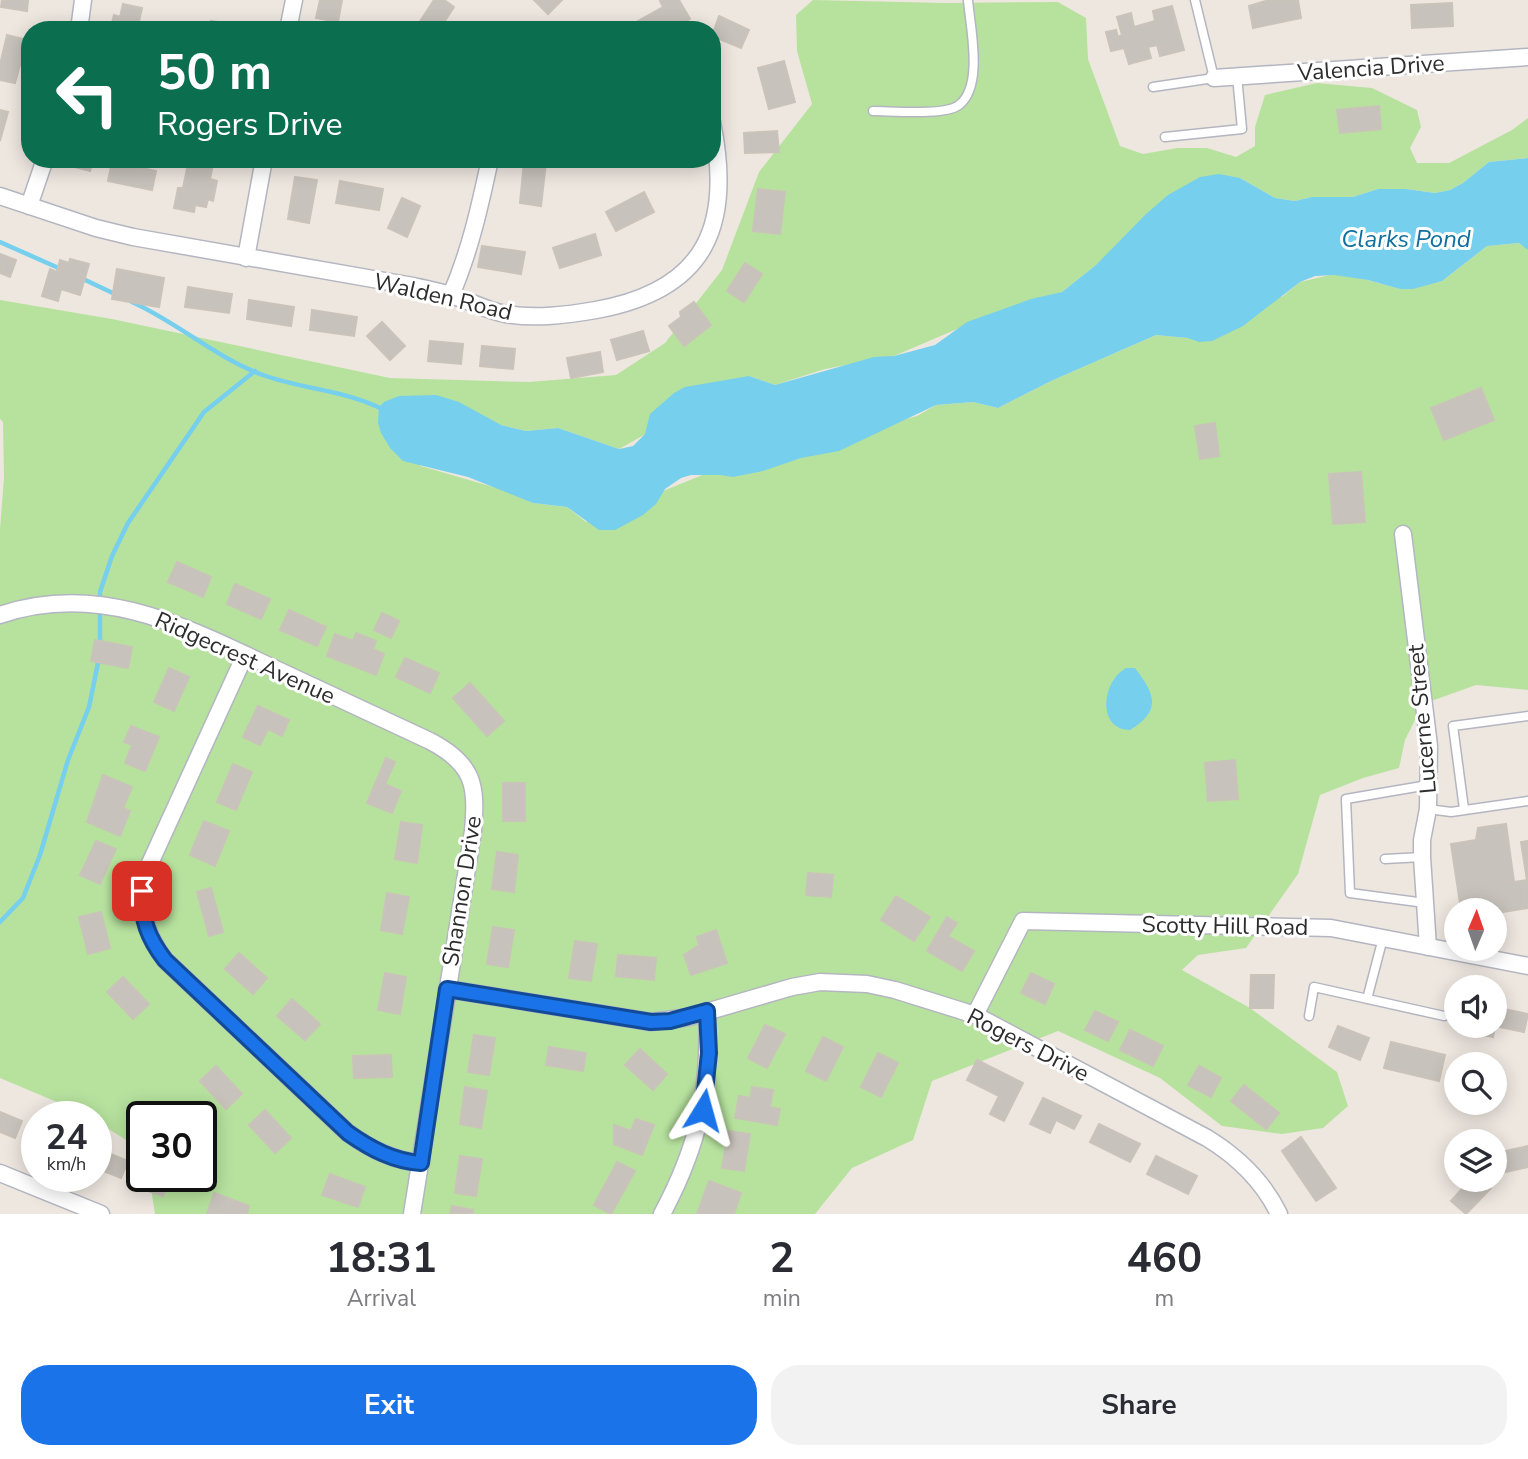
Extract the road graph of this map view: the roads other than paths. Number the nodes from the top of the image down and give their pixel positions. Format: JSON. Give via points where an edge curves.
{"nodes":[{"id":1,"x":83,"y":0,"type":"edge"},
{"id":2,"x":294,"y":0,"type":"edge"},
{"id":3,"x":968,"y":0,"type":"edge"},
{"id":4,"x":1195,"y":0,"type":"edge"},
{"id":5,"x":80,"y":21,"type":"edge"},
{"id":6,"x":290,"y":21,"type":"edge"},
{"id":7,"x":1528,"y":57,"type":"edge"},
{"id":8,"x":1237,"y":76,"type":"junction"},
{"id":9,"x":1214,"y":78,"type":"junction"},
{"id":10,"x":1153,"y":87,"type":"dead end"},
{"id":11,"x":873,"y":111,"type":"dead end"},
{"id":12,"x":1165,"y":137,"type":"dead end"},
{"id":13,"x":42,"y":168,"type":"edge"},
{"id":14,"x":262,"y":168,"type":"edge"},
{"id":15,"x":488,"y":168,"type":"edge"},
{"id":16,"x":719,"y":168,"type":"edge"},
{"id":17,"x":0,"y":196,"type":"edge"},
{"id":18,"x":29,"y":206,"type":"junction"},
{"id":19,"x":246,"y":258,"type":"junction"},
{"id":20,"x":451,"y":295,"type":"junction"},
{"id":21,"x":1403,"y":534,"type":"dead end"},
{"id":22,"x":0,"y":615,"type":"edge"},
{"id":23,"x":245,"y":655,"type":"junction"},
{"id":24,"x":1528,"y":716,"type":"edge"},
{"id":25,"x":471,"y":775,"type":"joint"},
{"id":26,"x":1429,"y":785,"type":"junction"},
{"id":27,"x":1528,"y":801,"type":"edge"},
{"id":28,"x":1428,"y":809,"type":"junction"},
{"id":29,"x":1464,"y":809,"type":"junction"},
{"id":30,"x":1422,"y":857,"type":"junction"},
{"id":31,"x":1385,"y":859,"type":"dead end"},
{"id":32,"x":1425,"y":903,"type":"junction"},
{"id":33,"x":1383,"y":938,"type":"junction"},
{"id":34,"x":1428,"y":947,"type":"junction"},
{"id":35,"x":1528,"y":966,"type":"edge"},
{"id":36,"x":447,"y":989,"type":"junction"},
{"id":37,"x":1367,"y":999,"type":"junction"},
{"id":38,"x":707,"y":1011,"type":"junction"},
{"id":39,"x":975,"y":1015,"type":"junction"},
{"id":40,"x":1309,"y":1016,"type":"dead end"},
{"id":41,"x":1444,"y":1017,"type":"dead end"},
{"id":42,"x":421,"y":1163,"type":"junction"},
{"id":43,"x":0,"y":1172,"type":"edge"},
{"id":44,"x":101,"y":1214,"type":"edge"},
{"id":45,"x":412,"y":1214,"type":"edge"},
{"id":46,"x":662,"y":1214,"type":"edge"},
{"id":47,"x":1279,"y":1214,"type":"edge"}],
"edges":[{"from":1,"to":5,"type":"street"},
{"from":2,"to":6,"type":"street"},
{"from":3,"to":11,"type":"lane","via":[[974,61],[970,89],[960,105],[945,110]]},
{"from":4,"to":9,"type":"lane"},
{"from":7,"to":8,"type":"street","name":"Valencia Drive"},
{"from":8,"to":9,"type":"street","name":"Valencia Drive"},
{"from":8,"to":12,"type":"lane","via":[[1242,129]]},
{"from":9,"to":10,"type":"lane"},
{"from":13,"to":18,"type":"street"},
{"from":14,"to":19,"type":"street"},
{"from":15,"to":20,"type":"street","via":[[464,265]]},
{"from":16,"to":20,"type":"street","name":"Walden Road","via":[[714,225],[696,258],[654,293],[624,305],[566,315],[506,314]]},
{"from":17,"to":18,"type":"street","name":"Walden Road"},
{"from":18,"to":19,"type":"street","name":"Walden Road","via":[[133,237]]},
{"from":19,"to":20,"type":"street","name":"Walden Road"},
{"from":21,"to":26,"type":"street","name":"Lucerne Street","via":[[1429,746]]},
{"from":22,"to":23,"type":"street","name":"Ridgecrest Avenue","via":[[56,603],[103,604],[158,617]]},
{"from":23,"to":25,"type":"street","name":"Ridgecrest Avenue","via":[[445,749]]},
{"from":23,"to":42,"type":"street","via":[[146,872],[141,909],[146,928],[165,960],[348,1133],[389,1156]]},
{"from":24,"to":29,"type":"lane","via":[[1453,726]]},
{"from":25,"to":36,"type":"street","name":"Shannon Drive","via":[[474,820]]},
{"from":26,"to":28,"type":"street","name":"Lucerne Street"},
{"from":26,"to":32,"type":"lane","via":[[1346,799],[1350,893]]},
{"from":27,"to":29,"type":"lane"},
{"from":28,"to":29,"type":"lane"},
{"from":28,"to":30,"type":"street","name":"Lucerne Street"},
{"from":30,"to":31,"type":"lane"},
{"from":30,"to":32,"type":"street","name":"Lucerne Street"},
{"from":32,"to":34,"type":"street","name":"Lucerne Street"},
{"from":33,"to":34,"type":"street","name":"Scotty Hill Road"},
{"from":33,"to":37,"type":"lane"},
{"from":33,"to":39,"type":"street","name":"Scotty Hill Road","via":[[1331,928],[1023,921]]},
{"from":34,"to":35,"type":"street","name":"Scotty Hill Road"},
{"from":36,"to":38,"type":"street","name":"Rogers Drive","via":[[651,1022]]},
{"from":36,"to":42,"type":"street","name":"Shannon Drive"},
{"from":37,"to":40,"type":"lane","via":[[1314,987]]},
{"from":37,"to":41,"type":"lane"},
{"from":38,"to":39,"type":"street","name":"Rogers Drive","via":[[792,987],[838,982],[895,990]]},
{"from":38,"to":46,"type":"street","via":[[709,1053],[703,1110],[679,1182]]},
{"from":39,"to":47,"type":"street","name":"Rogers Drive","via":[[1223,1148],[1252,1173]]},
{"from":42,"to":45,"type":"street","name":"Shannon Drive"},
{"from":43,"to":44,"type":"street"}]}
